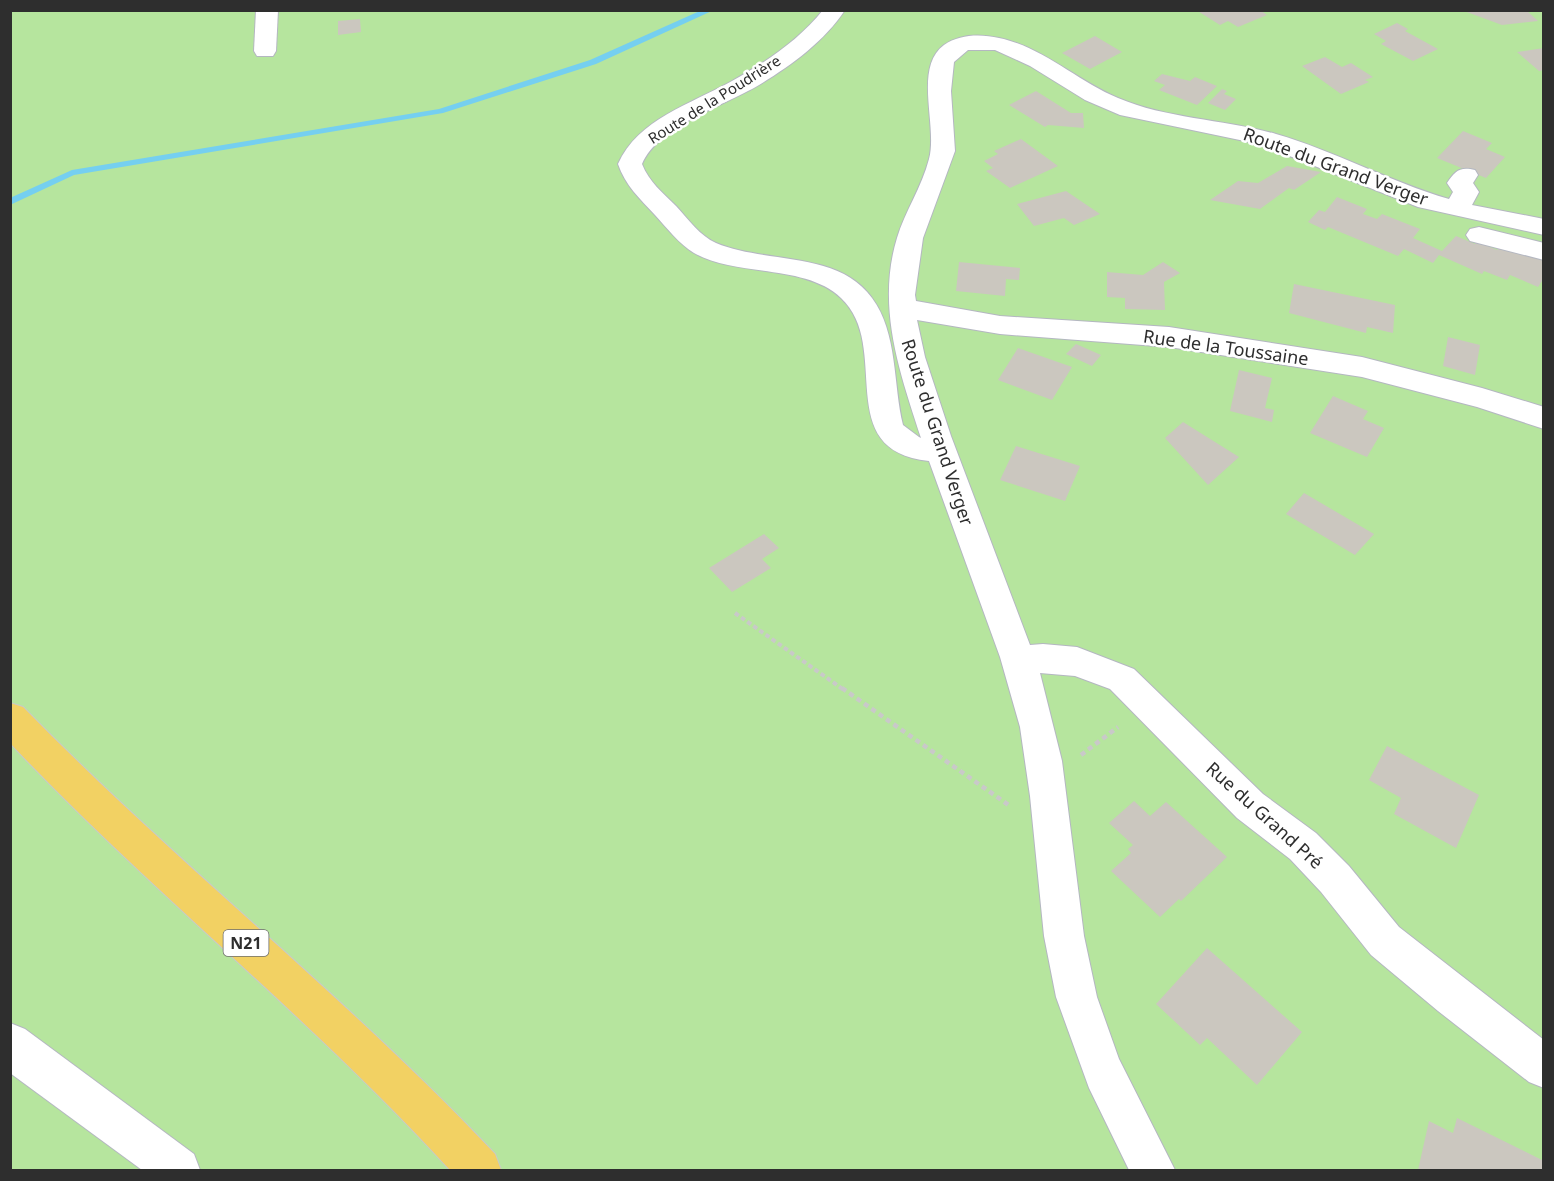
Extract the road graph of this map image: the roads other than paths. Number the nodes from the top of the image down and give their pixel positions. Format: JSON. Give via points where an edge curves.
{"nodes":[{"id":1,"x":267,"y":10,"type":"edge"},
{"id":2,"x":835,"y":10,"type":"edge"},
{"id":3,"x":265,"y":51,"type":"dead end"},
{"id":4,"x":1357,"y":173,"type":"junction"},
{"id":5,"x":1466,"y":175,"type":"dead end"},
{"id":6,"x":1457,"y":209,"type":"junction"},
{"id":7,"x":1544,"y":227,"type":"edge"},
{"id":8,"x":1544,"y":252,"type":"edge"},
{"id":9,"x":902,"y":308,"type":"junction"},
{"id":10,"x":1544,"y":418,"type":"edge"},
{"id":11,"x":940,"y":451,"type":"junction"},
{"id":12,"x":1018,"y":661,"type":"junction"},
{"id":13,"x":10,"y":718,"type":"edge"},
{"id":14,"x":15,"y":1052,"type":"edge"},
{"id":15,"x":1544,"y":1067,"type":"edge"},
{"id":16,"x":178,"y":1170,"type":"edge"},
{"id":17,"x":479,"y":1170,"type":"edge"},
{"id":18,"x":1153,"y":1170,"type":"edge"}],
"edges":[{"from":1,"to":3,"type":"street"},
{"from":2,"to":11,"type":"street","name":"Route de la Poudrière","via":[[805,40],[750,81],[637,148],[630,164],[638,183],[705,248],[835,281],[857,296],[879,359],[892,435],[905,445]]},
{"from":4,"to":6,"type":"street","name":"Route du Grand Verger","via":[[1412,196]]},
{"from":4,"to":8,"type":"street","via":[[1352,184],[1356,191],[1376,203],[1427,222]]},
{"from":4,"to":9,"type":"street","name":"Route du Grand Verger","via":[[1248,132],[1124,108],[1095,97],[1008,47],[964,43],[948,52],[940,68],[944,150],[910,234],[902,280]]},
{"from":5,"to":6,"type":"street","via":[[1460,183],[1466,192]]},
{"from":6,"to":7,"type":"street","name":"Route du Grand Verger"},
{"from":9,"to":10,"type":"street","name":"Rue de la Toussaine","via":[[1000,325],[1169,337],[1351,365]]},
{"from":9,"to":11,"type":"street","name":"Route du Grand Verger","via":[[911,356]]},
{"from":11,"to":12,"type":"street","name":"Route du Grand Verger"},
{"from":12,"to":15,"type":"street","name":"Rue du Grand Pré","via":[[1043,658],[1094,667],[1122,679],[1251,806],[1303,846],[1385,941]]},
{"from":12,"to":18,"type":"street","name":"Route du Grand Verger","via":[[1036,721],[1064,934],[1080,1009],[1109,1087]]},
{"from":13,"to":17,"type":"main road","number":"N21","via":[[97,809],[388,1071]]},
{"from":14,"to":16,"type":"street"}]}
